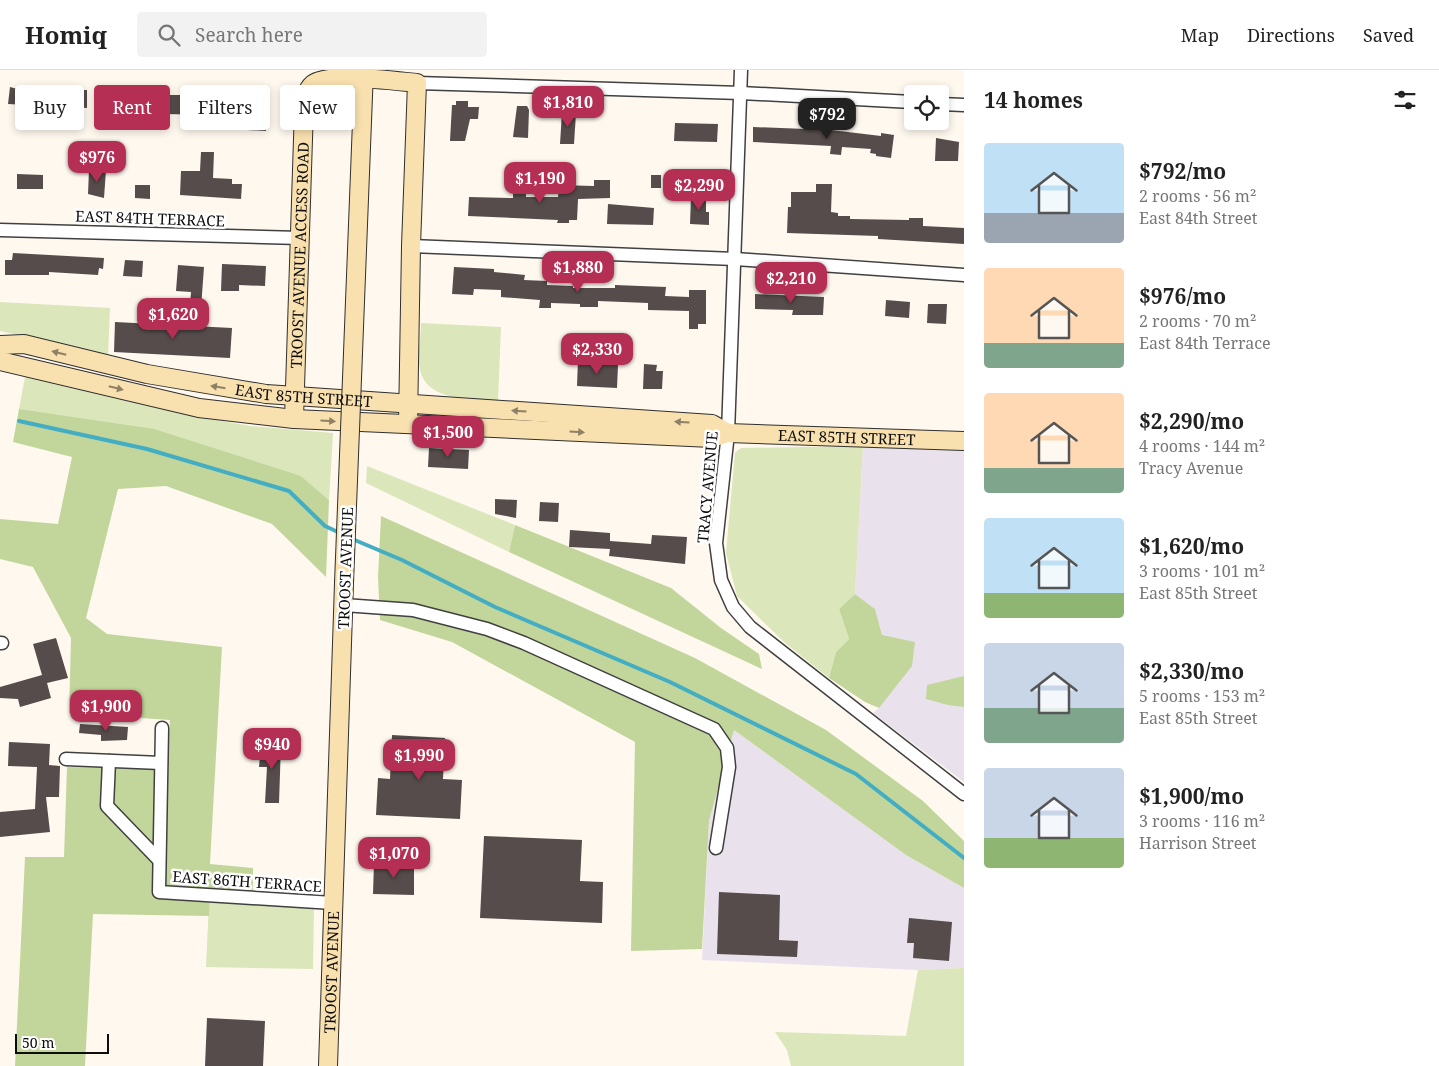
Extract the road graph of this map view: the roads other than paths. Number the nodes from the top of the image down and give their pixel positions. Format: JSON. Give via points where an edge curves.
{"nodes":[{"id":1,"x":741,"y":70,"type":"edge"},
{"id":2,"x":363,"y":74,"type":"edge"},
{"id":3,"x":417,"y":82,"type":"junction"},
{"id":4,"x":741,"y":92,"type":"junction"},
{"id":5,"x":904,"y":102,"type":"edge"},
{"id":6,"x":949,"y":104,"type":"edge"},
{"id":7,"x":964,"y":105,"type":"edge"},
{"id":8,"x":0,"y":230,"type":"edge"},
{"id":9,"x":300,"y":238,"type":"junction"},
{"id":10,"x":411,"y":246,"type":"junction"},
{"id":11,"x":735,"y":259,"type":"junction"},
{"id":12,"x":964,"y":276,"type":"edge"},
{"id":13,"x":0,"y":345,"type":"edge"},
{"id":14,"x":0,"y":361,"type":"edge"},
{"id":15,"x":296,"y":396,"type":"junction"},
{"id":16,"x":409,"y":402,"type":"junction"},
{"id":17,"x":294,"y":419,"type":"junction"},
{"id":18,"x":408,"y":424,"type":"junction"},
{"id":19,"x":728,"y":432,"type":"junction"},
{"id":20,"x":964,"y":441,"type":"edge"},
{"id":21,"x":344,"y":604,"type":"junction"},
{"id":22,"x":162,"y":728,"type":"dead end"},
{"id":23,"x":66,"y":760,"type":"dead end"},
{"id":24,"x":109,"y":761,"type":"junction"},
{"id":25,"x":162,"y":763,"type":"junction"},
{"id":26,"x":964,"y":794,"type":"edge"},
{"id":27,"x":716,"y":848,"type":"dead end"},
{"id":28,"x":159,"y":860,"type":"junction"},
{"id":29,"x":333,"y":903,"type":"junction"},
{"id":30,"x":328,"y":1066,"type":"edge"}],
"edges":[{"from":1,"to":4,"type":"street","name":"TRACY AVENUE"},
{"from":2,"to":3,"type":"main road","name":"TROOST AVENUE ACCESS ROAD"},
{"from":2,"to":9,"type":"main road","name":"TROOST AVENUE ACCESS ROAD","via":[[322,80],[313,84],[307,93]]},
{"from":2,"to":21,"type":"main road","name":"TROOST AVENUE","bridge":true},
{"from":3,"to":4,"type":"street"},
{"from":3,"to":10,"type":"main road"},
{"from":4,"to":5,"type":"street"},
{"from":4,"to":11,"type":"street","name":"TRACY AVENUE"},
{"from":6,"to":7,"type":"street"},
{"from":8,"to":9,"type":"street","name":"EAST 84TH TERRACE"},
{"from":9,"to":15,"type":"main road","name":"TROOST AVENUE ACCESS ROAD"},
{"from":10,"to":11,"type":"street"},
{"from":10,"to":16,"type":"main road"},
{"from":11,"to":12,"type":"street"},
{"from":11,"to":19,"type":"street","name":"TRACY AVENUE"},
{"from":15,"to":13,"type":"main road","name":"EAST 85TH STREET","one_way":true,"via":[[189,383],[24,344]]},
{"from":14,"to":17,"type":"main road","name":"EAST 85TH STREET","one_way":true,"via":[[199,408]]},
{"from":15,"to":16,"type":"main road","name":"EAST 85TH STREET"},
{"from":15,"to":17,"type":"main road","name":"TROOST AVENUE ACCESS ROAD"},
{"from":16,"to":18,"type":"main road"},
{"from":19,"to":16,"type":"main road","name":"EAST 85TH STREET","one_way":true,"via":[[712,424]]},
{"from":17,"to":18,"type":"main road","name":"EAST 85TH STREET","one_way":true},
{"from":18,"to":19,"type":"main road","name":"EAST 85TH STREET","one_way":true,"via":[[712,438]]},
{"from":19,"to":20,"type":"main road","name":"EAST 85TH STREET"},
{"from":19,"to":26,"type":"street","name":"TRACY AVENUE","via":[[716,543],[721,580],[733,607],[750,627]]},
{"from":21,"to":27,"type":"street","via":[[413,610],[487,629],[714,730],[727,748],[729,767]]},
{"from":21,"to":29,"type":"main road","name":"TROOST AVENUE"},
{"from":22,"to":25,"type":"street"},
{"from":23,"to":24,"type":"street"},
{"from":24,"to":25,"type":"street"},
{"from":24,"to":28,"type":"street","via":[[108,806]]},
{"from":25,"to":28,"type":"street"},
{"from":28,"to":29,"type":"street","name":"EAST 86TH TERRACE","via":[[158,892]]},
{"from":29,"to":30,"type":"main road","name":"TROOST AVENUE"}]}
